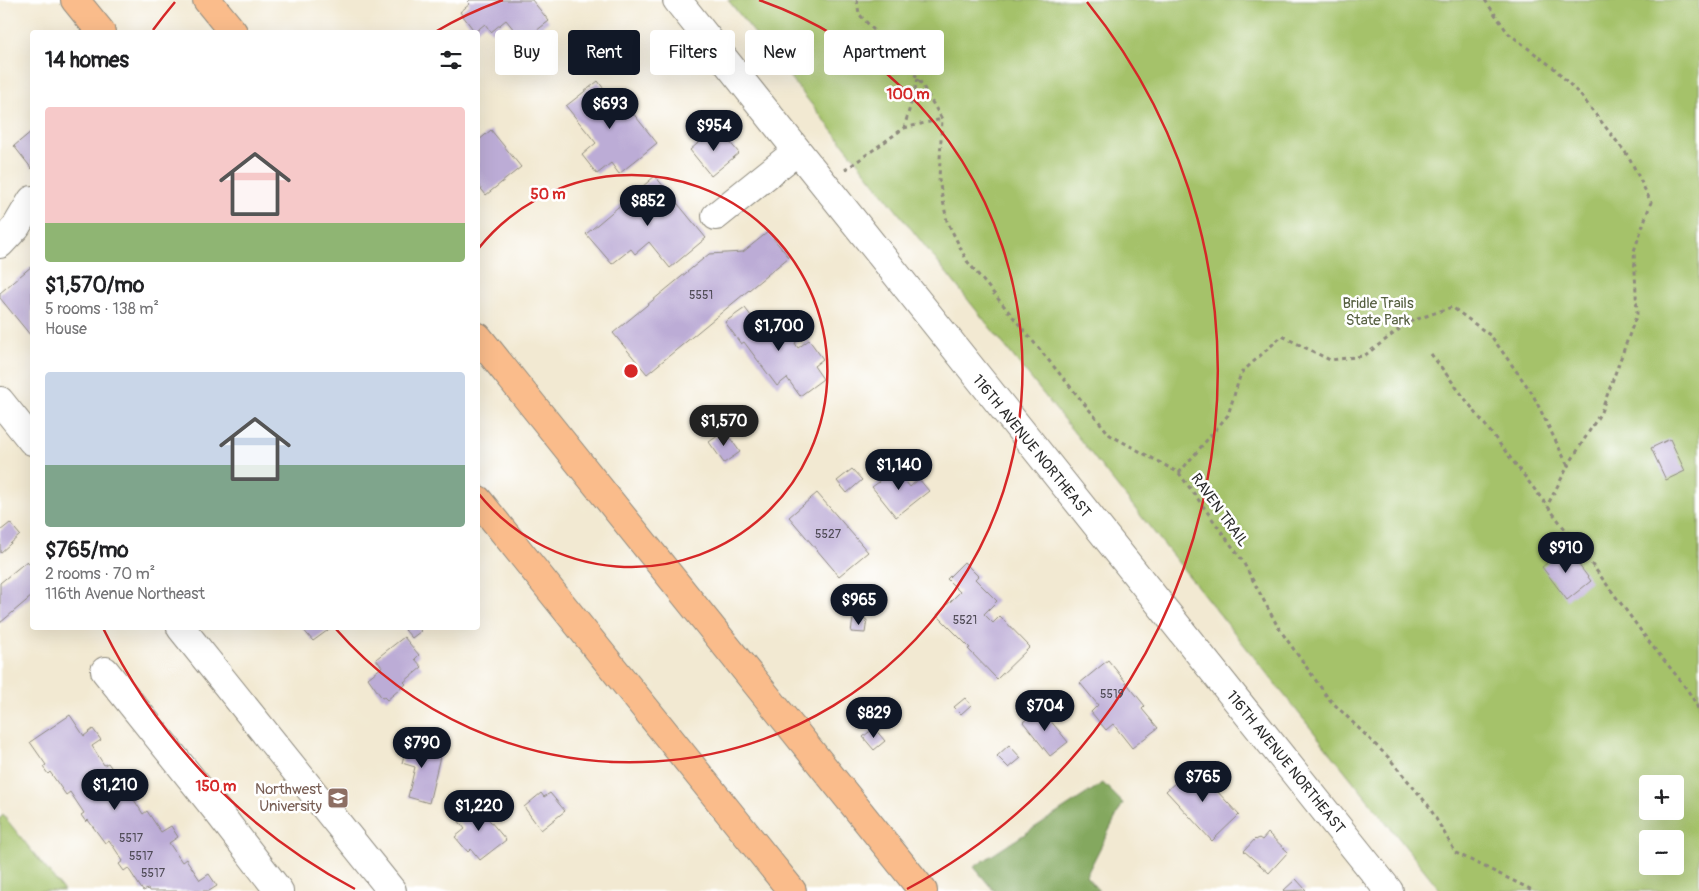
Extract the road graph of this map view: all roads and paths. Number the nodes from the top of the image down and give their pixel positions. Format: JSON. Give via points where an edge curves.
{"nodes":[{"id":1,"x":75,"y":0,"type":"edge"},
{"id":2,"x":207,"y":0,"type":"edge"},
{"id":3,"x":676,"y":0,"type":"edge"},
{"id":4,"x":856,"y":0,"type":"edge"},
{"id":5,"x":1485,"y":0,"type":"edge"},
{"id":6,"x":99,"y":30,"type":"edge"},
{"id":7,"x":231,"y":30,"type":"edge"},
{"id":8,"x":918,"y":78,"type":"junction"},
{"id":9,"x":942,"y":119,"type":"junction"},
{"id":10,"x":904,"y":128,"type":"junction"},
{"id":11,"x":797,"y":151,"type":"junction"},
{"id":12,"x":824,"y":185,"type":"junction"},
{"id":13,"x":30,"y":203,"type":"edge"},
{"id":14,"x":716,"y":216,"type":"dead end"},
{"id":15,"x":0,"y":244,"type":"edge"},
{"id":16,"x":480,"y":339,"type":"edge"},
{"id":17,"x":1431,"y":354,"type":"dead end"},
{"id":18,"x":0,"y":401,"type":"edge"},
{"id":19,"x":30,"y":439,"type":"edge"},
{"id":20,"x":1568,"y":466,"type":"junction"},
{"id":21,"x":1179,"y":473,"type":"junction"},
{"id":22,"x":480,"y":502,"type":"edge"},
{"id":23,"x":1546,"y":506,"type":"junction"},
{"id":24,"x":183,"y":630,"type":"edge"},
{"id":25,"x":105,"y":671,"type":"dead end"},
{"id":26,"x":1699,"y":711,"type":"edge"},
{"id":27,"x":279,"y":891,"type":"edge"},
{"id":28,"x":392,"y":891,"type":"edge"},
{"id":29,"x":792,"y":891,"type":"edge"},
{"id":30,"x":923,"y":891,"type":"edge"},
{"id":31,"x":1389,"y":891,"type":"edge"},
{"id":32,"x":1534,"y":891,"type":"edge"}],
"edges":[{"from":1,"to":6,"type":"highway"},
{"from":2,"to":7,"type":"highway"},
{"from":3,"to":11,"type":"street","name":"116TH AVENUE NORTHEAST"},
{"from":4,"to":8,"type":"path","via":[[859,14]]},
{"from":5,"to":20,"type":"path","via":[[1508,33],[1555,69],[1582,97],[1628,157],[1650,202],[1634,251],[1637,314],[1601,412]]},
{"from":8,"to":9,"type":"path"},
{"from":8,"to":10,"type":"path"},
{"from":9,"to":10,"type":"path"},
{"from":9,"to":21,"type":"path","name":"RAVEN TRAIL","via":[[939,180],[947,221],[967,261],[1110,435]]},
{"from":10,"to":12,"type":"path"},
{"from":11,"to":12,"type":"street","name":"116TH AVENUE NORTHEAST"},
{"from":11,"to":14,"type":"street"},
{"from":12,"to":31,"type":"street","name":"116TH AVENUE NORTHEAST"},
{"from":13,"to":15,"type":"street","via":[[16,227]]},
{"from":16,"to":30,"type":"highway"},
{"from":17,"to":23,"type":"path"},
{"from":18,"to":19,"type":"street"},
{"from":20,"to":21,"type":"path","via":[[1532,393],[1491,336],[1452,307],[1409,322],[1364,356],[1330,360],[1282,336],[1241,373],[1228,415]]},
{"from":20,"to":23,"type":"path"},
{"from":21,"to":32,"type":"path","name":"RAVEN TRAIL","via":[[1242,560],[1278,627],[1329,699],[1388,757],[1428,805],[1456,853]]},
{"from":22,"to":29,"type":"highway"},
{"from":23,"to":26,"type":"path","via":[[1695,699]]},
{"from":24,"to":28,"type":"street"},
{"from":25,"to":27,"type":"street"}]}
